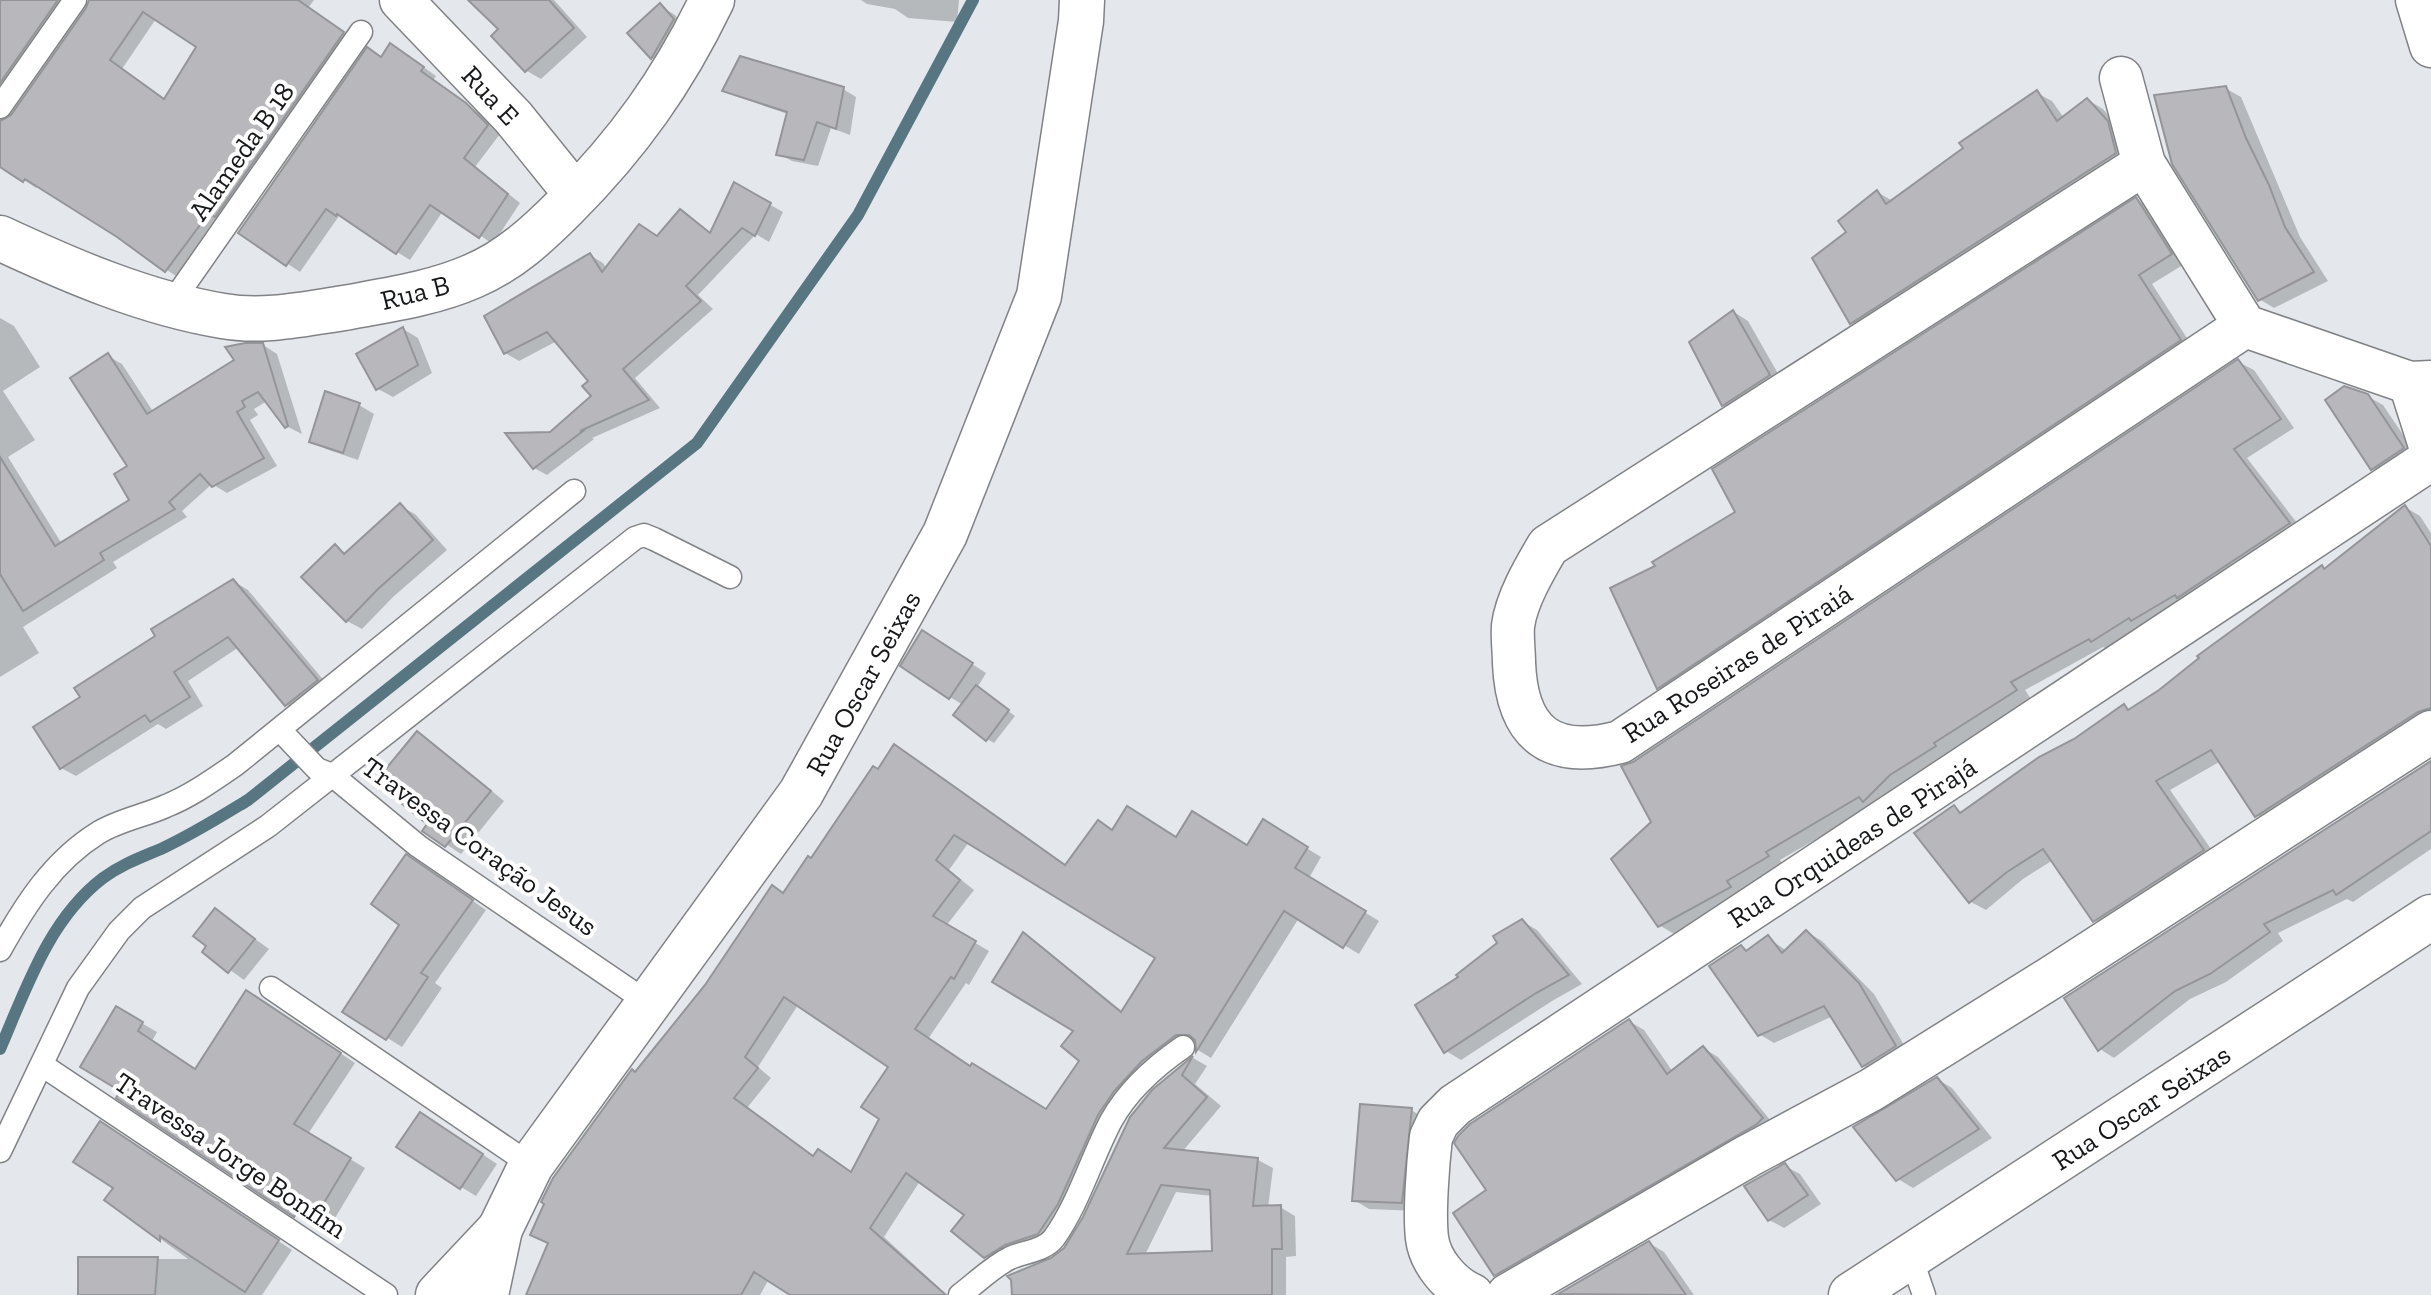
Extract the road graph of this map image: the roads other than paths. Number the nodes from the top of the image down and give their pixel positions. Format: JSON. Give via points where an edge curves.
{"nodes":[{"id":1,"x":75,"y":0,"type":"edge"},
{"id":2,"x":401,"y":0,"type":"edge"},
{"id":3,"x":712,"y":0,"type":"edge"},
{"id":4,"x":1082,"y":0,"type":"edge"},
{"id":5,"x":2417,"y":0,"type":"edge"},
{"id":6,"x":361,"y":32,"type":"dead end"},
{"id":7,"x":2431,"y":46,"type":"edge"},
{"id":8,"x":2121,"y":78,"type":"dead end"},
{"id":9,"x":0,"y":107,"type":"edge"},
{"id":10,"x":2144,"y":164,"type":"junction"},
{"id":11,"x":576,"y":195,"type":"junction"},
{"id":12,"x":0,"y":238,"type":"edge"},
{"id":13,"x":171,"y":304,"type":"junction"},
{"id":14,"x":2245,"y":326,"type":"junction"},
{"id":15,"x":2420,"y":383,"type":"edge"},
{"id":16,"x":2431,"y":449,"type":"edge"},
{"id":17,"x":2431,"y":459,"type":"edge"},
{"id":18,"x":574,"y":491,"type":"dead end"},
{"id":19,"x":730,"y":577,"type":"dead end"},
{"id":20,"x":2431,"y":732,"type":"edge"},
{"id":21,"x":285,"y":736,"type":"junction"},
{"id":22,"x":324,"y":772,"type":"junction"},
{"id":23,"x":2431,"y":917,"type":"edge"},
{"id":24,"x":0,"y":950,"type":"edge"},
{"id":25,"x":271,"y":988,"type":"dead end"},
{"id":26,"x":650,"y":1004,"type":"junction"},
{"id":27,"x":1183,"y":1047,"type":"dead end"},
{"id":28,"x":42,"y":1065,"type":"junction"},
{"id":29,"x":0,"y":1151,"type":"edge"},
{"id":30,"x":531,"y":1165,"type":"junction"},
{"id":31,"x":500,"y":1229,"type":"junction"},
{"id":32,"x":1918,"y":1276,"type":"edge"},
{"id":33,"x":386,"y":1295,"type":"edge"},
{"id":34,"x":438,"y":1295,"type":"edge"},
{"id":35,"x":486,"y":1295,"type":"edge"},
{"id":36,"x":960,"y":1295,"type":"edge"},
{"id":37,"x":1472,"y":1295,"type":"edge"},
{"id":38,"x":1508,"y":1295,"type":"edge"},
{"id":39,"x":1851,"y":1295,"type":"edge"}],
"edges":[{"from":1,"to":9,"type":"lane"},
{"from":2,"to":11,"type":"street","name":"Rua E","via":[[513,117]]},
{"from":3,"to":11,"type":"main road","name":"Rua B","via":[[666,86]]},
{"from":4,"to":26,"type":"main road","name":"Rua Oscar Seixas","via":[[1039,296],[945,534],[801,793]]},
{"from":5,"to":7,"type":"street"},
{"from":6,"to":13,"type":"lane","name":"Alameda B 18"},
{"from":8,"to":10,"type":"street"},
{"from":10,"to":14,"type":"street"},
{"from":10,"to":14,"type":"street","name":"Rua Roseiras de Piraiá","via":[[1548,546],[1530,575],[1513,624],[1519,703],[1531,728],[1558,745],[1594,749],[1620,742]]},
{"from":11,"to":13,"type":"main road","name":"Rua B","via":[[503,260],[474,276],[406,297],[255,319]]},
{"from":12,"to":13,"type":"main road","name":"Rua B","via":[[64,268]]},
{"from":14,"to":15,"type":"street"},
{"from":15,"to":16,"type":"street"},
{"from":17,"to":37,"type":"street","name":"Rua Orquideas de Pirajá","via":[[1455,1105],[1431,1137],[1427,1240],[1440,1269],[1459,1290]]},
{"from":18,"to":21,"type":"lane"},
{"from":19,"to":22,"type":"lane","via":[[654,539],[635,538]]},
{"from":20,"to":38,"type":"street","via":[[1871,1090]]},
{"from":21,"to":22,"type":"lane","name":"Travessa Coração Jesus"},
{"from":21,"to":24,"type":"lane","via":[[188,796],[86,841],[41,885]]},
{"from":22,"to":26,"type":"lane","name":"Travessa Coração Jesus","via":[[418,846]]},
{"from":22,"to":28,"type":"lane","via":[[268,826],[142,908],[119,931],[78,988]]},
{"from":23,"to":32,"type":"main road","name":"Rua Oscar Seixas"},
{"from":25,"to":30,"type":"lane"},
{"from":26,"to":30,"type":"main road","name":"Rua Oscar Seixas"},
{"from":27,"to":36,"type":"lane","via":[[1127,1096],[1052,1241],[1011,1257]]},
{"from":28,"to":29,"type":"lane"},
{"from":28,"to":33,"type":"lane","name":"Travessa Jorge Bonfim"},
{"from":30,"to":31,"type":"main road","name":"Rua Oscar Seixas"},
{"from":31,"to":34,"type":"main road"},
{"from":31,"to":35,"type":"main road","name":"Rua Oscar Seixas"},
{"from":32,"to":39,"type":"main road","name":"Rua Oscar Seixas"}]}
